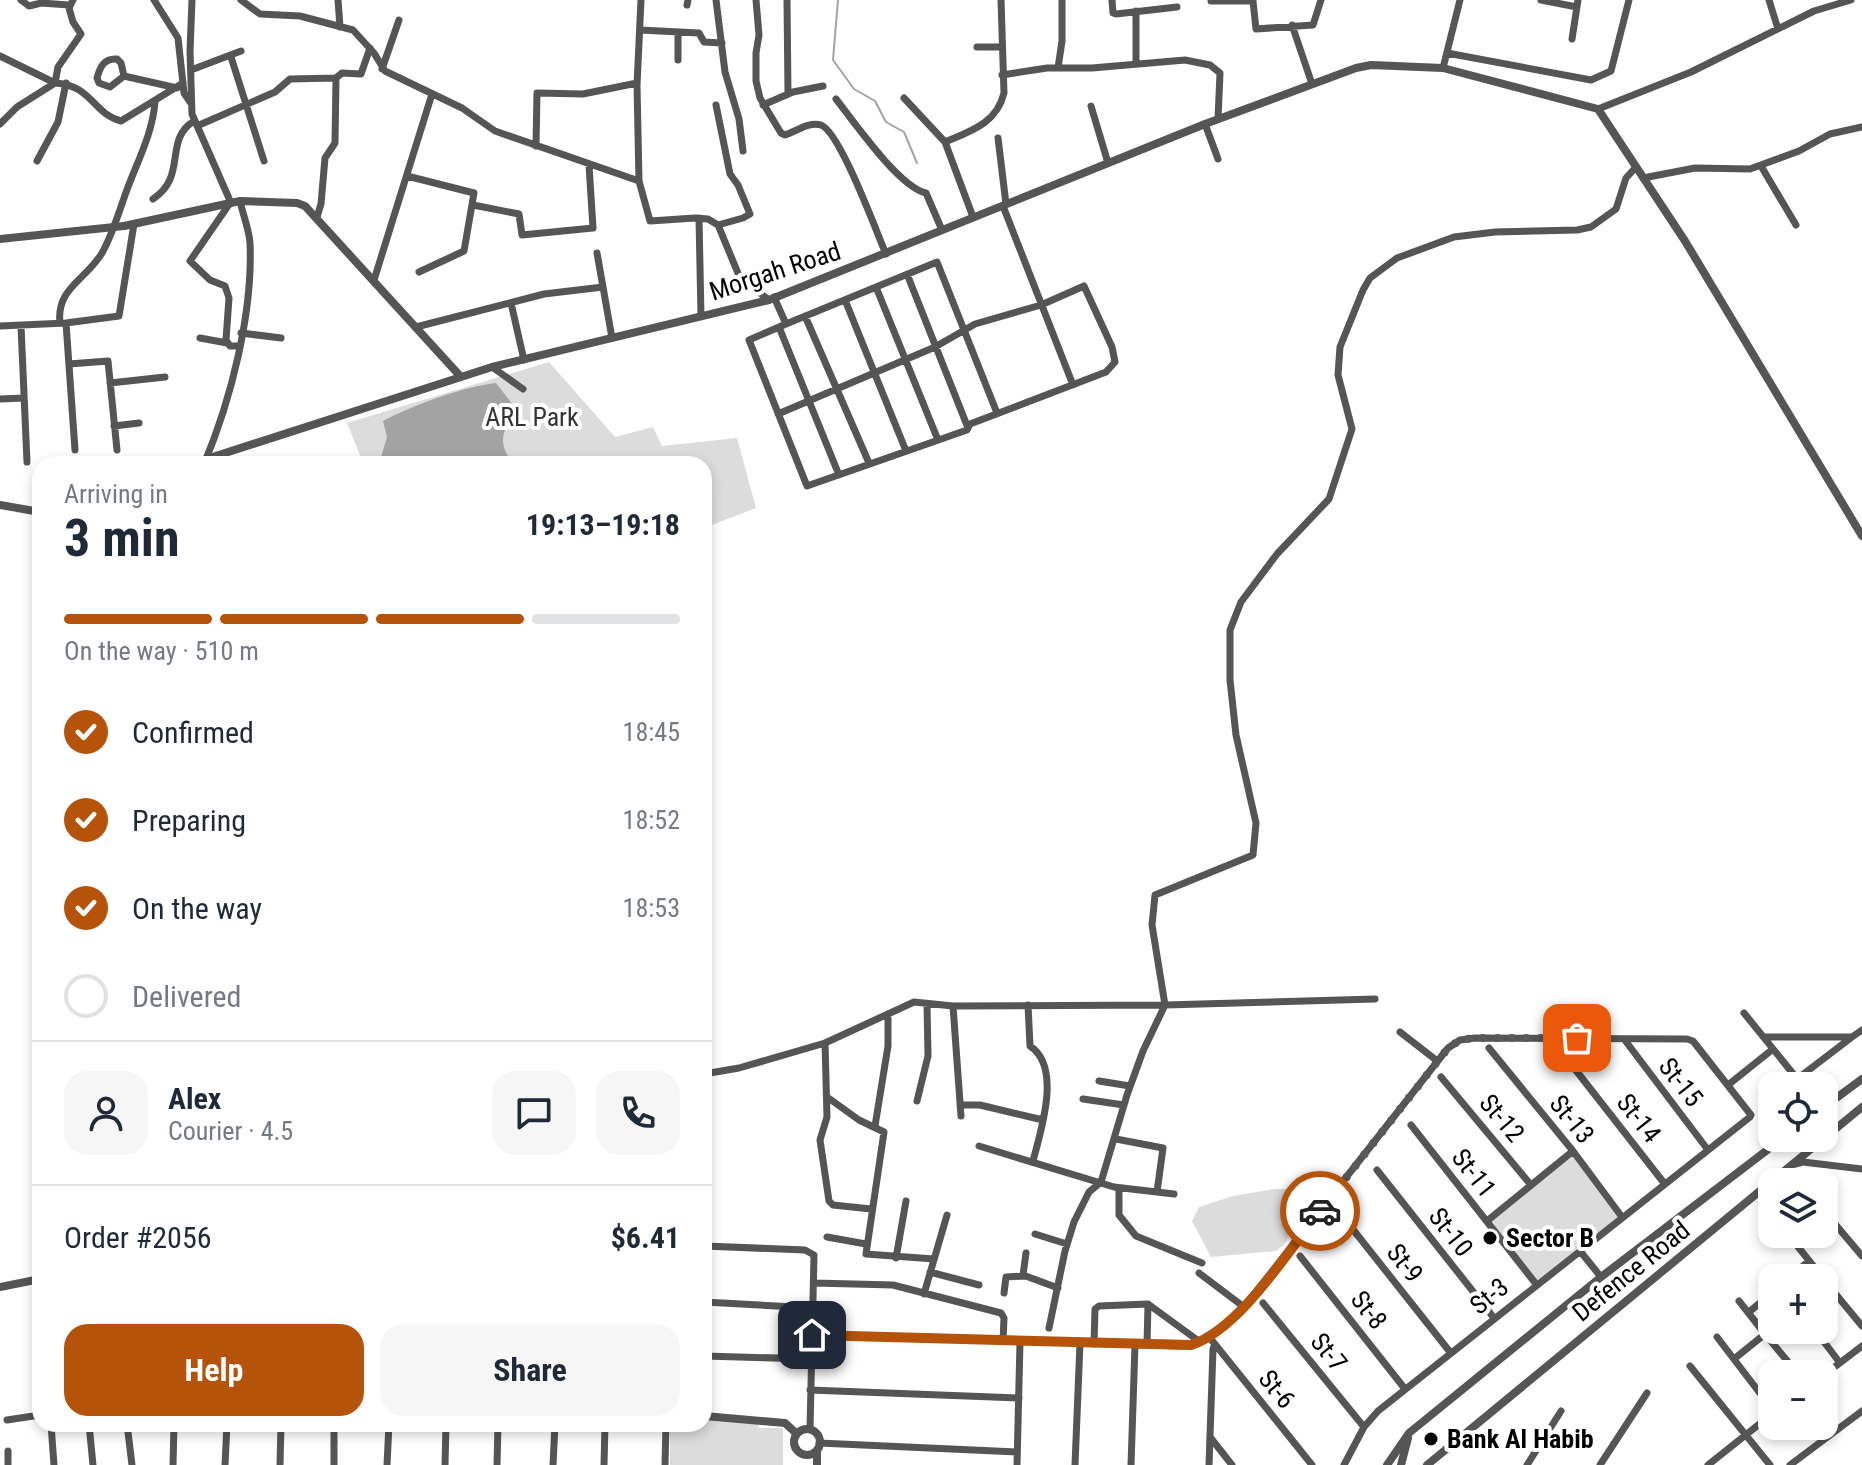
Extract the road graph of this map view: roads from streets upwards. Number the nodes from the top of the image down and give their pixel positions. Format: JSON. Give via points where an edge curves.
{"nodes":[{"id":1,"x":21,"y":0,"type":"edge"},
{"id":2,"x":154,"y":0,"type":"edge"},
{"id":3,"x":192,"y":0,"type":"edge"},
{"id":4,"x":241,"y":0,"type":"edge"},
{"id":5,"x":338,"y":0,"type":"edge"},
{"id":6,"x":641,"y":0,"type":"edge"},
{"id":7,"x":716,"y":0,"type":"edge"},
{"id":8,"x":756,"y":0,"type":"edge"},
{"id":9,"x":787,"y":0,"type":"edge"},
{"id":10,"x":1001,"y":0,"type":"edge"},
{"id":11,"x":1062,"y":0,"type":"edge"},
{"id":12,"x":1112,"y":0,"type":"edge"},
{"id":13,"x":1232,"y":0,"type":"edge"},
{"id":14,"x":1321,"y":0,"type":"edge"},
{"id":15,"x":1460,"y":0,"type":"edge"},
{"id":16,"x":1541,"y":0,"type":"edge"},
{"id":17,"x":1629,"y":0,"type":"edge"},
{"id":18,"x":1769,"y":0,"type":"edge"},
{"id":19,"x":1851,"y":0,"type":"edge"},
{"id":20,"x":1211,"y":1,"type":"edge"},
{"id":21,"x":71,"y":3,"type":"edge"},
{"id":22,"x":1578,"y":3,"type":"edge"},
{"id":23,"x":1831,"y":3,"type":"edge"},
{"id":24,"x":1177,"y":7,"type":"dead end"},
{"id":25,"x":1136,"y":11,"type":"junction"},
{"id":26,"x":399,"y":20,"type":"dead end"},
{"id":27,"x":1292,"y":25,"type":"junction"},
{"id":28,"x":340,"y":27,"type":"junction"},
{"id":29,"x":1778,"y":29,"type":"junction"},
{"id":30,"x":640,"y":30,"type":"junction"},
{"id":31,"x":678,"y":32,"type":"junction"},
{"id":32,"x":1572,"y":39,"type":"dead end"},
{"id":33,"x":722,"y":43,"type":"junction"},
{"id":34,"x":977,"y":47,"type":"dead end"},
{"id":35,"x":1001,"y":47,"type":"junction"},
{"id":36,"x":370,"y":48,"type":"junction"},
{"id":37,"x":241,"y":51,"type":"dead end"},
{"id":38,"x":1447,"y":53,"type":"junction"},
{"id":39,"x":0,"y":56,"type":"edge"},
{"id":40,"x":231,"y":57,"type":"junction"},
{"id":41,"x":678,"y":60,"type":"dead end"},
{"id":42,"x":1136,"y":64,"type":"junction"},
{"id":43,"x":1058,"y":68,"type":"junction"},
{"id":44,"x":1443,"y":68,"type":"junction"},
{"id":45,"x":382,"y":69,"type":"junction"},
{"id":46,"x":191,"y":70,"type":"junction"},
{"id":47,"x":1002,"y":75,"type":"junction"},
{"id":48,"x":124,"y":76,"type":"dead end"},
{"id":49,"x":336,"y":78,"type":"junction"},
{"id":50,"x":55,"y":83,"type":"junction"},
{"id":51,"x":66,"y":83,"type":"junction"},
{"id":52,"x":637,"y":83,"type":"junction"},
{"id":53,"x":1312,"y":84,"type":"junction"},
{"id":54,"x":180,"y":86,"type":"junction"},
{"id":55,"x":823,"y":86,"type":"dead end"},
{"id":56,"x":432,"y":94,"type":"junction"},
{"id":57,"x":788,"y":94,"type":"junction"},
{"id":58,"x":904,"y":98,"type":"dead end"},
{"id":59,"x":836,"y":99,"type":"dead end"},
{"id":60,"x":155,"y":102,"type":"junction"},
{"id":61,"x":246,"y":103,"type":"junction"},
{"id":62,"x":191,"y":104,"type":"junction"},
{"id":63,"x":716,"y":105,"type":"dead end"},
{"id":64,"x":763,"y":105,"type":"junction"},
{"id":65,"x":1091,"y":106,"type":"dead end"},
{"id":66,"x":1598,"y":109,"type":"junction"},
{"id":67,"x":1218,"y":119,"type":"junction"},
{"id":68,"x":0,"y":124,"type":"edge"},
{"id":69,"x":195,"y":124,"type":"junction"},
{"id":70,"x":1205,"y":124,"type":"junction"},
{"id":71,"x":1862,"y":127,"type":"edge"},
{"id":72,"x":998,"y":138,"type":"dead end"},
{"id":73,"x":945,"y":142,"type":"junction"},
{"id":74,"x":536,"y":146,"type":"junction"},
{"id":75,"x":743,"y":151,"type":"dead end"},
{"id":76,"x":1218,"y":159,"type":"dead end"},
{"id":77,"x":37,"y":161,"type":"dead end"},
{"id":78,"x":264,"y":161,"type":"dead end"},
{"id":79,"x":1108,"y":163,"type":"junction"},
{"id":80,"x":589,"y":165,"type":"junction"},
{"id":81,"x":1761,"y":166,"type":"junction"},
{"id":82,"x":1636,"y":167,"type":"junction"},
{"id":83,"x":407,"y":176,"type":"junction"},
{"id":84,"x":1643,"y":178,"type":"junction"},
{"id":85,"x":639,"y":181,"type":"junction"},
{"id":86,"x":153,"y":199,"type":"dead end"},
{"id":87,"x":234,"y":202,"type":"junction"},
{"id":88,"x":473,"y":205,"type":"junction"},
{"id":89,"x":1005,"y":205,"type":"junction"},
{"id":90,"x":317,"y":217,"type":"junction"},
{"id":91,"x":973,"y":217,"type":"junction"},
{"id":92,"x":699,"y":218,"type":"junction"},
{"id":93,"x":134,"y":224,"type":"junction"},
{"id":94,"x":718,"y":225,"type":"junction"},
{"id":95,"x":1796,"y":225,"type":"dead end"},
{"id":96,"x":942,"y":230,"type":"junction"},
{"id":97,"x":0,"y":239,"type":"edge"},
{"id":98,"x":597,"y":253,"type":"dead end"},
{"id":99,"x":886,"y":254,"type":"junction"},
{"id":100,"x":419,"y":272,"type":"dead end"},
{"id":101,"x":907,"y":274,"type":"junction"},
{"id":102,"x":374,"y":280,"type":"junction"},
{"id":103,"x":603,"y":287,"type":"junction"},
{"id":104,"x":876,"y":287,"type":"junction"},
{"id":105,"x":772,"y":298,"type":"junction"},
{"id":106,"x":845,"y":300,"type":"junction"},
{"id":107,"x":511,"y":303,"type":"junction"},
{"id":108,"x":1041,"y":305,"type":"junction"},
{"id":109,"x":701,"y":316,"type":"junction"},
{"id":110,"x":805,"y":316,"type":"junction"},
{"id":111,"x":63,"y":323,"type":"junction"},
{"id":112,"x":0,"y":326,"type":"edge"},
{"id":113,"x":21,"y":326,"type":"junction"},
{"id":114,"x":782,"y":326,"type":"junction"},
{"id":115,"x":416,"y":327,"type":"junction"},
{"id":116,"x":964,"y":329,"type":"junction"},
{"id":117,"x":241,"y":333,"type":"junction"},
{"id":118,"x":200,"y":338,"type":"dead end"},
{"id":119,"x":281,"y":338,"type":"dead end"},
{"id":120,"x":612,"y":338,"type":"junction"},
{"id":121,"x":227,"y":343,"type":"junction"},
{"id":122,"x":238,"y":346,"type":"junction"},
{"id":123,"x":935,"y":347,"type":"junction"},
{"id":124,"x":524,"y":360,"type":"junction"},
{"id":125,"x":905,"y":360,"type":"junction"},
{"id":126,"x":69,"y":364,"type":"junction"},
{"id":127,"x":492,"y":367,"type":"junction"},
{"id":128,"x":874,"y":373,"type":"junction"},
{"id":129,"x":165,"y":377,"type":"dead end"},
{"id":130,"x":461,"y":377,"type":"junction"},
{"id":131,"x":110,"y":383,"type":"junction"},
{"id":132,"x":1073,"y":385,"type":"junction"},
{"id":133,"x":836,"y":388,"type":"junction"},
{"id":134,"x":523,"y":389,"type":"dead end"},
{"id":135,"x":24,"y":398,"type":"junction"},
{"id":136,"x":0,"y":399,"type":"edge"},
{"id":137,"x":809,"y":400,"type":"junction"},
{"id":138,"x":997,"y":413,"type":"junction"},
{"id":139,"x":778,"y":414,"type":"junction"},
{"id":140,"x":139,"y":423,"type":"dead end"},
{"id":141,"x":114,"y":426,"type":"junction"},
{"id":142,"x":968,"y":428,"type":"junction"},
{"id":143,"x":938,"y":440,"type":"junction"},
{"id":144,"x":75,"y":450,"type":"dead end"},
{"id":145,"x":117,"y":450,"type":"dead end"},
{"id":146,"x":906,"y":451,"type":"junction"},
{"id":147,"x":207,"y":456,"type":"edge"},
{"id":148,"x":223,"y":456,"type":"edge"},
{"id":149,"x":27,"y":462,"type":"dead end"},
{"id":150,"x":869,"y":463,"type":"junction"},
{"id":151,"x":839,"y":475,"type":"junction"},
{"id":152,"x":0,"y":505,"type":"edge"},
{"id":153,"x":32,"y":511,"type":"edge"},
{"id":154,"x":1862,"y":536,"type":"edge"},
{"id":155,"x":1375,"y":999,"type":"dead end"},
{"id":156,"x":927,"y":1005,"type":"junction"},
{"id":157,"x":1028,"y":1005,"type":"junction"},
{"id":158,"x":1165,"y":1005,"type":"junction"},
{"id":159,"x":953,"y":1006,"type":"junction"},
{"id":160,"x":1744,"y":1013,"type":"dead end"},
{"id":161,"x":888,"y":1015,"type":"junction"},
{"id":162,"x":1862,"y":1030,"type":"edge"},
{"id":163,"x":1400,"y":1032,"type":"dead end"},
{"id":164,"x":1764,"y":1037,"type":"junction"},
{"id":165,"x":1852,"y":1037,"type":"junction"},
{"id":166,"x":1554,"y":1038,"type":"junction"},
{"id":167,"x":1624,"y":1039,"type":"junction"},
{"id":168,"x":825,"y":1043,"type":"junction"},
{"id":169,"x":1489,"y":1048,"type":"dead end"},
{"id":170,"x":1773,"y":1049,"type":"junction"},
{"id":171,"x":1436,"y":1060,"type":"junction"},
{"id":172,"x":1791,"y":1072,"type":"edge"},
{"id":173,"x":1812,"y":1072,"type":"edge"},
{"id":174,"x":712,"y":1073,"type":"edge"},
{"id":175,"x":1441,"y":1077,"type":"dead end"},
{"id":176,"x":1862,"y":1079,"type":"edge"},
{"id":177,"x":1099,"y":1081,"type":"dead end"},
{"id":178,"x":1728,"y":1085,"type":"junction"},
{"id":179,"x":1130,"y":1086,"type":"junction"},
{"id":180,"x":827,"y":1097,"type":"junction"},
{"id":181,"x":1838,"y":1097,"type":"edge"},
{"id":182,"x":1083,"y":1099,"type":"dead end"},
{"id":183,"x":917,"y":1101,"type":"dead end"},
{"id":184,"x":960,"y":1105,"type":"junction"},
{"id":185,"x":1124,"y":1105,"type":"junction"},
{"id":186,"x":1862,"y":1107,"type":"edge"},
{"id":187,"x":961,"y":1116,"type":"dead end"},
{"id":188,"x":1043,"y":1120,"type":"junction"},
{"id":189,"x":1411,"y":1125,"type":"dead end"},
{"id":190,"x":875,"y":1126,"type":"junction"},
{"id":191,"x":1116,"y":1139,"type":"junction"},
{"id":192,"x":979,"y":1146,"type":"dead end"},
{"id":193,"x":1708,"y":1150,"type":"junction"},
{"id":194,"x":1573,"y":1151,"type":"junction"},
{"id":195,"x":1765,"y":1152,"type":"edge"},
{"id":196,"x":1033,"y":1161,"type":"junction"},
{"id":197,"x":1791,"y":1165,"type":"junction"},
{"id":198,"x":1862,"y":1169,"type":"edge"},
{"id":199,"x":1377,"y":1170,"type":"dead end"},
{"id":200,"x":1101,"y":1182,"type":"junction"},
{"id":201,"x":1664,"y":1183,"type":"junction"},
{"id":202,"x":1531,"y":1185,"type":"junction"},
{"id":203,"x":1119,"y":1188,"type":"junction"},
{"id":204,"x":1157,"y":1192,"type":"junction"},
{"id":205,"x":1174,"y":1194,"type":"dead end"},
{"id":206,"x":906,"y":1201,"type":"dead end"},
{"id":207,"x":1324,"y":1206,"type":"junction"},
{"id":208,"x":871,"y":1209,"type":"junction"},
{"id":209,"x":947,"y":1215,"type":"dead end"},
{"id":210,"x":1622,"y":1217,"type":"junction"},
{"id":211,"x":1487,"y":1221,"type":"junction"},
{"id":212,"x":1838,"y":1228,"type":"edge"},
{"id":213,"x":1035,"y":1234,"type":"dead end"},
{"id":214,"x":827,"y":1237,"type":"dead end"},
{"id":215,"x":866,"y":1244,"type":"junction"},
{"id":216,"x":1067,"y":1244,"type":"junction"},
{"id":217,"x":712,"y":1246,"type":"edge"},
{"id":218,"x":1799,"y":1248,"type":"edge"},
{"id":219,"x":1580,"y":1251,"type":"junction"},
{"id":220,"x":1026,"y":1253,"type":"dead end"},
{"id":221,"x":1300,"y":1256,"type":"dead end"},
{"id":222,"x":1862,"y":1256,"type":"edge"},
{"id":223,"x":896,"y":1258,"type":"junction"},
{"id":224,"x":934,"y":1259,"type":"junction"},
{"id":225,"x":1809,"y":1261,"type":"junction"},
{"id":226,"x":1202,"y":1263,"type":"dead end"},
{"id":227,"x":1805,"y":1264,"type":"edge"},
{"id":228,"x":1811,"y":1264,"type":"edge"},
{"id":229,"x":930,"y":1272,"type":"junction"},
{"id":230,"x":1199,"y":1273,"type":"dead end"},
{"id":231,"x":1025,"y":1276,"type":"junction"},
{"id":232,"x":1601,"y":1277,"type":"junction"},
{"id":233,"x":32,"y":1281,"type":"edge"},
{"id":234,"x":814,"y":1283,"type":"junction"},
{"id":235,"x":1536,"y":1284,"type":"junction"},
{"id":236,"x":979,"y":1285,"type":"dead end"},
{"id":237,"x":0,"y":1287,"type":"edge"},
{"id":238,"x":1058,"y":1288,"type":"junction"},
{"id":239,"x":1004,"y":1293,"type":"dead end"},
{"id":240,"x":924,"y":1294,"type":"junction"},
{"id":241,"x":1838,"y":1297,"type":"edge"},
{"id":242,"x":1739,"y":1301,"type":"dead end"},
{"id":243,"x":712,"y":1302,"type":"edge"},
{"id":244,"x":1263,"y":1303,"type":"dead end"},
{"id":245,"x":1148,"y":1304,"type":"junction"},
{"id":246,"x":1758,"y":1305,"type":"edge"},
{"id":247,"x":1244,"y":1307,"type":"junction"},
{"id":248,"x":813,"y":1308,"type":"junction"},
{"id":249,"x":1749,"y":1312,"type":"junction"},
{"id":250,"x":1494,"y":1318,"type":"junction"},
{"id":251,"x":1758,"y":1324,"type":"edge"},
{"id":252,"x":1862,"y":1326,"type":"edge"},
{"id":253,"x":1049,"y":1328,"type":"dead end"},
{"id":254,"x":812,"y":1335,"type":"junction"},
{"id":255,"x":1717,"y":1337,"type":"dead end"},
{"id":256,"x":1758,"y":1340,"type":"edge"},
{"id":257,"x":1003,"y":1341,"type":"junction"},
{"id":258,"x":1212,"y":1341,"type":"junction"},
{"id":259,"x":1019,"y":1342,"type":"junction"},
{"id":260,"x":1200,"y":1342,"type":"junction"},
{"id":261,"x":1080,"y":1343,"type":"junction"},
{"id":262,"x":1094,"y":1344,"type":"junction"},
{"id":263,"x":1773,"y":1344,"type":"edge"},
{"id":264,"x":1826,"y":1344,"type":"edge"},
{"id":265,"x":1135,"y":1345,"type":"junction"},
{"id":266,"x":1147,"y":1345,"type":"junction"},
{"id":267,"x":1862,"y":1346,"type":"edge"},
{"id":268,"x":1450,"y":1352,"type":"junction"},
{"id":269,"x":712,"y":1356,"type":"edge"},
{"id":270,"x":811,"y":1359,"type":"junction"},
{"id":271,"x":1734,"y":1359,"type":"junction"},
{"id":272,"x":1786,"y":1360,"type":"edge"},
{"id":273,"x":1840,"y":1363,"type":"joint"},
{"id":274,"x":1690,"y":1366,"type":"dead end"},
{"id":275,"x":1405,"y":1389,"type":"junction"},
{"id":276,"x":810,"y":1390,"type":"junction"},
{"id":277,"x":1758,"y":1392,"type":"edge"},
{"id":278,"x":1647,"y":1393,"type":"dead end"},
{"id":279,"x":1019,"y":1398,"type":"junction"},
{"id":280,"x":1561,"y":1411,"type":"dead end"},
{"id":281,"x":1862,"y":1411,"type":"edge"},
{"id":282,"x":32,"y":1416,"type":"edge"},
{"id":283,"x":712,"y":1417,"type":"edge"},
{"id":284,"x":7,"y":1420,"type":"dead end"},
{"id":285,"x":1758,"y":1424,"type":"edge"},
{"id":286,"x":1364,"y":1427,"type":"junction"},
{"id":287,"x":810,"y":1429,"type":"junction"},
{"id":288,"x":52,"y":1432,"type":"edge"},
{"id":289,"x":90,"y":1432,"type":"edge"},
{"id":290,"x":128,"y":1432,"type":"edge"},
{"id":291,"x":174,"y":1432,"type":"edge"},
{"id":292,"x":227,"y":1432,"type":"edge"},
{"id":293,"x":281,"y":1432,"type":"edge"},
{"id":294,"x":334,"y":1432,"type":"edge"},
{"id":295,"x":389,"y":1432,"type":"edge"},
{"id":296,"x":446,"y":1432,"type":"edge"},
{"id":297,"x":498,"y":1432,"type":"edge"},
{"id":298,"x":555,"y":1432,"type":"edge"},
{"id":299,"x":605,"y":1432,"type":"edge"},
{"id":300,"x":666,"y":1432,"type":"edge"},
{"id":301,"x":1409,"y":1433,"type":"junction"},
{"id":302,"x":797,"y":1434,"type":"junction"},
{"id":303,"x":1746,"y":1434,"type":"junction"},
{"id":304,"x":1210,"y":1437,"type":"junction"},
{"id":305,"x":818,"y":1446,"type":"junction"},
{"id":306,"x":8,"y":1451,"type":"dead end"},
{"id":307,"x":800,"y":1452,"type":"junction"},
{"id":308,"x":1017,"y":1452,"type":"junction"},
{"id":309,"x":1393,"y":1456,"type":"junction"},
{"id":310,"x":1404,"y":1464,"type":"edge"},
{"id":311,"x":8,"y":1465,"type":"edge"},
{"id":312,"x":54,"y":1465,"type":"edge"},
{"id":313,"x":93,"y":1465,"type":"edge"},
{"id":314,"x":132,"y":1465,"type":"edge"},
{"id":315,"x":173,"y":1465,"type":"edge"},
{"id":316,"x":225,"y":1465,"type":"edge"},
{"id":317,"x":280,"y":1465,"type":"edge"},
{"id":318,"x":334,"y":1465,"type":"edge"},
{"id":319,"x":387,"y":1465,"type":"edge"},
{"id":320,"x":445,"y":1465,"type":"edge"},
{"id":321,"x":497,"y":1465,"type":"edge"},
{"id":322,"x":553,"y":1465,"type":"edge"},
{"id":323,"x":604,"y":1465,"type":"edge"},
{"id":324,"x":665,"y":1465,"type":"edge"},
{"id":325,"x":800,"y":1465,"type":"edge"},
{"id":326,"x":817,"y":1465,"type":"edge"},
{"id":327,"x":1017,"y":1465,"type":"edge"},
{"id":328,"x":1075,"y":1465,"type":"edge"},
{"id":329,"x":1131,"y":1465,"type":"edge"},
{"id":330,"x":1209,"y":1465,"type":"edge"},
{"id":331,"x":1232,"y":1465,"type":"edge"},
{"id":332,"x":1312,"y":1465,"type":"edge"},
{"id":333,"x":1344,"y":1465,"type":"edge"},
{"id":334,"x":1387,"y":1465,"type":"edge"},
{"id":335,"x":1427,"y":1465,"type":"edge"},
{"id":336,"x":1527,"y":1465,"type":"edge"},
{"id":337,"x":1600,"y":1465,"type":"edge"},
{"id":338,"x":1708,"y":1465,"type":"edge"},
{"id":339,"x":1770,"y":1465,"type":"edge"},
{"id":340,"x":1790,"y":1465,"type":"edge"}],
"edges":[{"from":1,"to":21,"type":"street","via":[[29,6]]},
{"from":2,"to":54,"type":"street","via":[[178,38]]},
{"from":3,"to":46,"type":"street"},
{"from":4,"to":28,"type":"street","via":[[260,14],[300,16]]},
{"from":5,"to":28,"type":"street"},
{"from":6,"to":30,"type":"street"},
{"from":7,"to":33,"type":"street"},
{"from":8,"to":64,"type":"street","via":[[756,81]]},
{"from":9,"to":57,"type":"street"},
{"from":10,"to":35,"type":"street"},
{"from":11,"to":43,"type":"street"},
{"from":12,"to":25,"type":"street","via":[[1113,13]]},
{"from":13,"to":20,"type":"street"},
{"from":13,"to":27,"type":"street","via":[[1253,1],[1256,29]]},
{"from":14,"to":27,"type":"street","via":[[1315,23]]},
{"from":15,"to":38,"type":"street"},
{"from":16,"to":22,"type":"street"},
{"from":17,"to":38,"type":"street","via":[[1611,71],[1591,80]]},
{"from":18,"to":29,"type":"street"},
{"from":19,"to":23,"type":"street"},
{"from":21,"to":50,"type":"street","via":[[81,34],[58,67]]},
{"from":22,"to":32,"type":"street"},
{"from":23,"to":29,"type":"street"},
{"from":24,"to":25,"type":"street"},
{"from":25,"to":42,"type":"street"},
{"from":26,"to":45,"type":"street"},
{"from":27,"to":53,"type":"street"},
{"from":28,"to":36,"type":"street","via":[[353,30]]},
{"from":29,"to":66,"type":"street"},
{"from":30,"to":31,"type":"street"},
{"from":30,"to":52,"type":"street"},
{"from":31,"to":33,"type":"street","via":[[699,33],[704,42]]},
{"from":31,"to":41,"type":"street"},
{"from":33,"to":75,"type":"street"},
{"from":34,"to":35,"type":"street"},
{"from":35,"to":47,"type":"street"},
{"from":36,"to":45,"type":"street"},
{"from":36,"to":49,"type":"street","via":[[361,74]]},
{"from":37,"to":40,"type":"street"},
{"from":38,"to":44,"type":"street"},
{"from":39,"to":50,"type":"street"},
{"from":40,"to":46,"type":"street"},
{"from":40,"to":61,"type":"street"},
{"from":42,"to":43,"type":"street"},
{"from":42,"to":67,"type":"street","via":[[1185,60],[1210,65],[1220,73]]},
{"from":43,"to":47,"type":"street"},
{"from":44,"to":53,"type":"street","name":"Morgah Road","via":[[1371,65]]},
{"from":44,"to":66,"type":"street","name":"Morgah Road"},
{"from":45,"to":56,"type":"street"},
{"from":46,"to":62,"type":"street"},
{"from":47,"to":73,"type":"street","via":[[1002,101],[988,122]]},
{"from":48,"to":54,"type":"street"},
{"from":49,"to":61,"type":"street","via":[[290,79],[275,92]]},
{"from":49,"to":90,"type":"street","via":[[335,143],[325,158]]},
{"from":50,"to":51,"type":"street"},
{"from":50,"to":68,"type":"street"},
{"from":51,"to":60,"type":"street","via":[[117,121]]},
{"from":51,"to":77,"type":"street","via":[[58,122]]},
{"from":52,"to":74,"type":"street","via":[[583,94],[537,93]]},
{"from":52,"to":85,"type":"street"},
{"from":53,"to":67,"type":"street","name":"Morgah Road"},
{"from":54,"to":60,"type":"street"},
{"from":54,"to":62,"type":"street"},
{"from":55,"to":57,"type":"street"},
{"from":56,"to":74,"type":"street","via":[[495,131]]},
{"from":56,"to":83,"type":"street"},
{"from":57,"to":64,"type":"street"},
{"from":58,"to":73,"type":"street"},
{"from":59,"to":96,"type":"street","via":[[909,186],[926,193]]},
{"from":60,"to":111,"type":"street","via":[[149,138],[108,240],[94,265],[64,296],[58,312]]},
{"from":61,"to":69,"type":"street"},
{"from":61,"to":78,"type":"street"},
{"from":62,"to":69,"type":"street"},
{"from":63,"to":94,"type":"street","via":[[730,174],[750,214]]},
{"from":64,"to":99,"type":"street","via":[[781,133],[817,124],[830,132]]},
{"from":65,"to":79,"type":"street"},
{"from":66,"to":82,"type":"street"},
{"from":67,"to":70,"type":"street","name":"Morgah Road"},
{"from":69,"to":86,"type":"street","via":[[180,134],[172,179]]},
{"from":69,"to":87,"type":"street"},
{"from":70,"to":76,"type":"street"},
{"from":70,"to":79,"type":"street","name":"Morgah Road"},
{"from":71,"to":81,"type":"street","via":[[1830,134]]},
{"from":72,"to":89,"type":"street"},
{"from":73,"to":91,"type":"street"},
{"from":74,"to":80,"type":"street"},
{"from":79,"to":89,"type":"street","name":"Morgah Road"},
{"from":80,"to":85,"type":"street"},
{"from":80,"to":88,"type":"street","via":[[593,228],[522,235],[519,214]]},
{"from":81,"to":84,"type":"street","via":[[1695,168]]},
{"from":81,"to":95,"type":"street"},
{"from":82,"to":84,"type":"street"},
{"from":82,"to":158,"type":"street","via":[[1626,178],[1616,209],[1591,227],[1454,237],[1397,258],[1363,290],[1340,347],[1338,375],[1352,429],[1329,499],[1277,554],[1241,602],[1230,630],[1236,735],[1256,823],[1253,855],[1155,895],[1152,925]]},
{"from":83,"to":88,"type":"street","via":[[471,190]]},
{"from":83,"to":102,"type":"street"},
{"from":84,"to":154,"type":"street"},
{"from":85,"to":92,"type":"street","via":[[650,221]]},
{"from":87,"to":90,"type":"street","via":[[297,203]]},
{"from":87,"to":93,"type":"street"},
{"from":87,"to":117,"type":"street","via":[[250,240]]},
{"from":87,"to":121,"type":"street","via":[[190,261],[225,286]]},
{"from":88,"to":100,"type":"street","via":[[464,251]]},
{"from":89,"to":91,"type":"street","name":"Morgah Road"},
{"from":89,"to":108,"type":"street"},
{"from":90,"to":102,"type":"street"},
{"from":91,"to":96,"type":"street","name":"Morgah Road"},
{"from":92,"to":94,"type":"street"},
{"from":92,"to":109,"type":"street"},
{"from":93,"to":97,"type":"street","bridge":true},
{"from":93,"to":111,"type":"street","via":[[119,316]]},
{"from":94,"to":105,"type":"street","via":[[740,278]]},
{"from":96,"to":99,"type":"street","name":"Morgah Road"},
{"from":98,"to":103,"type":"street"},
{"from":99,"to":105,"type":"street","name":"Morgah Road"},
{"from":101,"to":104,"type":"street"},
{"from":101,"to":116,"type":"street","via":[[937,262]]},
{"from":101,"to":123,"type":"street"},
{"from":102,"to":115,"type":"street"},
{"from":103,"to":107,"type":"street"},
{"from":103,"to":120,"type":"street"},
{"from":104,"to":106,"type":"street"},
{"from":104,"to":125,"type":"street"},
{"from":105,"to":109,"type":"street","name":"Morgah Road"},
{"from":105,"to":114,"type":"street"},
{"from":106,"to":110,"type":"street"},
{"from":106,"to":128,"type":"street"},
{"from":107,"to":115,"type":"street"},
{"from":107,"to":124,"type":"street"},
{"from":108,"to":116,"type":"street"},
{"from":108,"to":132,"type":"street"},
{"from":108,"to":132,"type":"street","via":[[1084,286],[1112,347],[1115,362],[1106,372]]},
{"from":109,"to":120,"type":"street","name":"Morgah Road"},
{"from":110,"to":114,"type":"street"},
{"from":110,"to":133,"type":"street"},
{"from":111,"to":113,"type":"street"},
{"from":111,"to":126,"type":"street"},
{"from":112,"to":113,"type":"street"},
{"from":113,"to":135,"type":"street"},
{"from":114,"to":137,"type":"street"},
{"from":114,"to":139,"type":"street","via":[[749,340]]},
{"from":115,"to":130,"type":"street"},
{"from":116,"to":123,"type":"street"},
{"from":116,"to":138,"type":"street"},
{"from":117,"to":119,"type":"street"},
{"from":117,"to":122,"type":"street"},
{"from":118,"to":121,"type":"street"},
{"from":120,"to":124,"type":"street","name":"Morgah Road"},
{"from":121,"to":122,"type":"street"},
{"from":122,"to":147,"type":"street","via":[[227,407]]},
{"from":123,"to":125,"type":"street"},
{"from":123,"to":142,"type":"street"},
{"from":124,"to":127,"type":"street","name":"Morgah Road"},
{"from":125,"to":128,"type":"street"},
{"from":125,"to":143,"type":"street"},
{"from":126,"to":131,"type":"street","via":[[108,361]]},
{"from":126,"to":144,"type":"street"},
{"from":127,"to":130,"type":"street","name":"Morgah Road"},
{"from":127,"to":134,"type":"street"},
{"from":128,"to":133,"type":"street"},
{"from":128,"to":146,"type":"street"},
{"from":129,"to":131,"type":"street"},
{"from":130,"to":148,"type":"street","name":"Morgah Road"},
{"from":131,"to":141,"type":"street"},
{"from":132,"to":138,"type":"street"},
{"from":133,"to":137,"type":"street"},
{"from":133,"to":150,"type":"street"},
{"from":135,"to":136,"type":"street"},
{"from":135,"to":149,"type":"street"},
{"from":137,"to":139,"type":"street"},
{"from":137,"to":151,"type":"street"},
{"from":138,"to":142,"type":"street"},
{"from":139,"to":151,"type":"street","via":[[807,486]]},
{"from":140,"to":141,"type":"street"},
{"from":141,"to":145,"type":"street"},
{"from":142,"to":143,"type":"street"},
{"from":143,"to":146,"type":"street"},
{"from":146,"to":150,"type":"street"},
{"from":150,"to":151,"type":"street"},
{"from":152,"to":153,"type":"street"},
{"from":155,"to":158,"type":"street"},
{"from":156,"to":159,"type":"street"},
{"from":156,"to":161,"type":"street","via":[[914,1002]]},
{"from":156,"to":183,"type":"street","via":[[928,1056]]},
{"from":157,"to":158,"type":"street"},
{"from":157,"to":159,"type":"street"},
{"from":157,"to":188,"type":"street","via":[[1030,1046],[1040,1053],[1048,1082]]},
{"from":158,"to":179,"type":"street"},
{"from":159,"to":184,"type":"street"},
{"from":160,"to":164,"type":"street"},
{"from":161,"to":168,"type":"street"},
{"from":161,"to":190,"type":"street"},
{"from":162,"to":165,"type":"street"},
{"from":163,"to":171,"type":"street"},
{"from":164,"to":165,"type":"street"},
{"from":164,"to":170,"type":"street"},
{"from":165,"to":173,"type":"street"},
{"from":166,"to":167,"type":"street"},
{"from":166,"to":171,"type":"street","via":[[1460,1040]]},
{"from":166,"to":201,"type":"street","name":"St-14"},
{"from":167,"to":178,"type":"street","via":[[1693,1041]]},
{"from":167,"to":193,"type":"street","name":"St-15"},
{"from":168,"to":174,"type":"street"},
{"from":168,"to":180,"type":"street"},
{"from":169,"to":194,"type":"street","name":"St-13"},
{"from":170,"to":172,"type":"street"},
{"from":170,"to":178,"type":"street"},
{"from":171,"to":207,"type":"street"},
{"from":175,"to":202,"type":"street","name":"St-12"},
{"from":176,"to":181,"type":"street"},
{"from":177,"to":179,"type":"street"},
{"from":178,"to":193,"type":"street","name":"St-3","via":[[1751,1115]]},
{"from":179,"to":185,"type":"street"},
{"from":180,"to":190,"type":"street"},
{"from":180,"to":208,"type":"street","via":[[820,1140],[829,1201]]},
{"from":182,"to":185,"type":"street"},
{"from":184,"to":187,"type":"street"},
{"from":184,"to":188,"type":"street"},
{"from":185,"to":191,"type":"street"},
{"from":186,"to":197,"type":"street","name":"Defence Road"},
{"from":188,"to":196,"type":"street"},
{"from":189,"to":211,"type":"street","name":"St-11"},
{"from":190,"to":208,"type":"street","via":[[884,1134]]},
{"from":191,"to":200,"type":"street"},
{"from":191,"to":204,"type":"street","via":[[1163,1148]]},
{"from":192,"to":196,"type":"street"},
{"from":193,"to":201,"type":"street","name":"St-3"},
{"from":194,"to":202,"type":"street"},
{"from":194,"to":210,"type":"street","name":"St-13"},
{"from":195,"to":232,"type":"street"},
{"from":196,"to":200,"type":"street"},
{"from":197,"to":198,"type":"street"},
{"from":197,"to":335,"type":"street","name":"Defence Road"},
{"from":199,"to":250,"type":"street","name":"St-10"},
{"from":200,"to":203,"type":"street"},
{"from":200,"to":216,"type":"street","via":[[1089,1192]]},
{"from":201,"to":210,"type":"street","name":"St-3"},
{"from":202,"to":211,"type":"street"},
{"from":203,"to":204,"type":"street"},
{"from":203,"to":226,"type":"street","via":[[1119,1215],[1136,1236]]},
{"from":204,"to":205,"type":"street"},
{"from":206,"to":223,"type":"street"},
{"from":207,"to":247,"type":"street"},
{"from":207,"to":268,"type":"street","name":"St-9","via":[[1336,1208]]},
{"from":208,"to":215,"type":"street"},
{"from":209,"to":224,"type":"street"},
{"from":210,"to":219,"type":"street","name":"St-3"},
{"from":211,"to":235,"type":"street","name":"St-11"},
{"from":212,"to":222,"type":"street"},
{"from":213,"to":216,"type":"street"},
{"from":214,"to":215,"type":"street"},
{"from":215,"to":223,"type":"street","via":[[868,1255]]},
{"from":216,"to":238,"type":"street"},
{"from":217,"to":234,"type":"street","via":[[805,1250],[814,1257]]},
{"from":218,"to":225,"type":"street"},
{"from":219,"to":232,"type":"street"},
{"from":219,"to":235,"type":"street","name":"St-3"},
{"from":220,"to":231,"type":"street"},
{"from":221,"to":275,"type":"street","name":"St-8"},
{"from":223,"to":224,"type":"street"},
{"from":224,"to":229,"type":"street"},
{"from":225,"to":227,"type":"street"},
{"from":225,"to":228,"type":"street"},
{"from":229,"to":236,"type":"street"},
{"from":229,"to":240,"type":"street"},
{"from":230,"to":247,"type":"street"},
{"from":231,"to":238,"type":"street"},
{"from":231,"to":239,"type":"street","via":[[1006,1277]]},
{"from":232,"to":301,"type":"street"},
{"from":233,"to":237,"type":"street"},
{"from":234,"to":240,"type":"street","via":[[893,1285]]},
{"from":234,"to":248,"type":"street"},
{"from":235,"to":250,"type":"street","name":"St-3"},
{"from":238,"to":253,"type":"street"},
{"from":240,"to":257,"type":"street","via":[[1001,1313]]},
{"from":241,"to":252,"type":"street"},
{"from":242,"to":249,"type":"street"},
{"from":243,"to":248,"type":"street"},
{"from":244,"to":286,"type":"street","name":"St-7"},
{"from":245,"to":260,"type":"street"},
{"from":245,"to":262,"type":"street","via":[[1099,1306]]},
{"from":245,"to":266,"type":"street"},
{"from":246,"to":249,"type":"street"},
{"from":247,"to":258,"type":"street"},
{"from":248,"to":254,"type":"street"},
{"from":249,"to":251,"type":"street"},
{"from":250,"to":268,"type":"street","name":"St-3"},
{"from":254,"to":257,"type":"street"},
{"from":254,"to":270,"type":"street"},
{"from":255,"to":271,"type":"street"},
{"from":256,"to":271,"type":"street"},
{"from":257,"to":259,"type":"street"},
{"from":258,"to":260,"type":"street"},
{"from":258,"to":304,"type":"street"},
{"from":258,"to":332,"type":"street","name":"St-6"},
{"from":259,"to":261,"type":"street"},
{"from":259,"to":279,"type":"street"},
{"from":260,"to":266,"type":"street"},
{"from":261,"to":262,"type":"street"},
{"from":261,"to":328,"type":"street"},
{"from":262,"to":265,"type":"street"},
{"from":263,"to":272,"type":"street"},
{"from":264,"to":273,"type":"street"},
{"from":265,"to":266,"type":"street"},
{"from":265,"to":329,"type":"street"},
{"from":267,"to":273,"type":"street"},
{"from":268,"to":275,"type":"street","name":"St-3"},
{"from":269,"to":270,"type":"street"},
{"from":270,"to":276,"type":"street"},
{"from":271,"to":277,"type":"street"},
{"from":274,"to":303,"type":"street"},
{"from":275,"to":286,"type":"street","name":"St-3"},
{"from":276,"to":279,"type":"street"},
{"from":276,"to":287,"type":"street"},
{"from":278,"to":337,"type":"street"},
{"from":279,"to":308,"type":"street"},
{"from":280,"to":336,"type":"street"},
{"from":281,"to":340,"type":"street"},
{"from":282,"to":284,"type":"street"},
{"from":283,"to":302,"type":"street","via":[[785,1423]]},
{"from":285,"to":303,"type":"street"},
{"from":286,"to":333,"type":"street","name":"St-3"},
{"from":287,"to":302,"type":"street"},
{"from":287,"to":305,"type":"street"},
{"from":288,"to":312,"type":"street"},
{"from":289,"to":313,"type":"street"},
{"from":290,"to":314,"type":"street"},
{"from":291,"to":315,"type":"street"},
{"from":292,"to":316,"type":"street"},
{"from":293,"to":317,"type":"street"},
{"from":294,"to":318,"type":"street"},
{"from":295,"to":319,"type":"street"},
{"from":296,"to":320,"type":"street"},
{"from":297,"to":321,"type":"street"},
{"from":298,"to":322,"type":"street"},
{"from":299,"to":323,"type":"street"},
{"from":300,"to":324,"type":"street"},
{"from":301,"to":309,"type":"street"},
{"from":301,"to":310,"type":"street"},
{"from":302,"to":307,"type":"street"},
{"from":303,"to":338,"type":"street"},
{"from":303,"to":339,"type":"street"},
{"from":304,"to":330,"type":"street"},
{"from":304,"to":331,"type":"street"},
{"from":305,"to":307,"type":"street","via":[[807,1454]]},
{"from":305,"to":308,"type":"street"},
{"from":305,"to":326,"type":"street"},
{"from":306,"to":311,"type":"street"},
{"from":307,"to":325,"type":"street"},
{"from":308,"to":327,"type":"street"},
{"from":309,"to":310,"type":"street"},
{"from":309,"to":334,"type":"street"}]}
